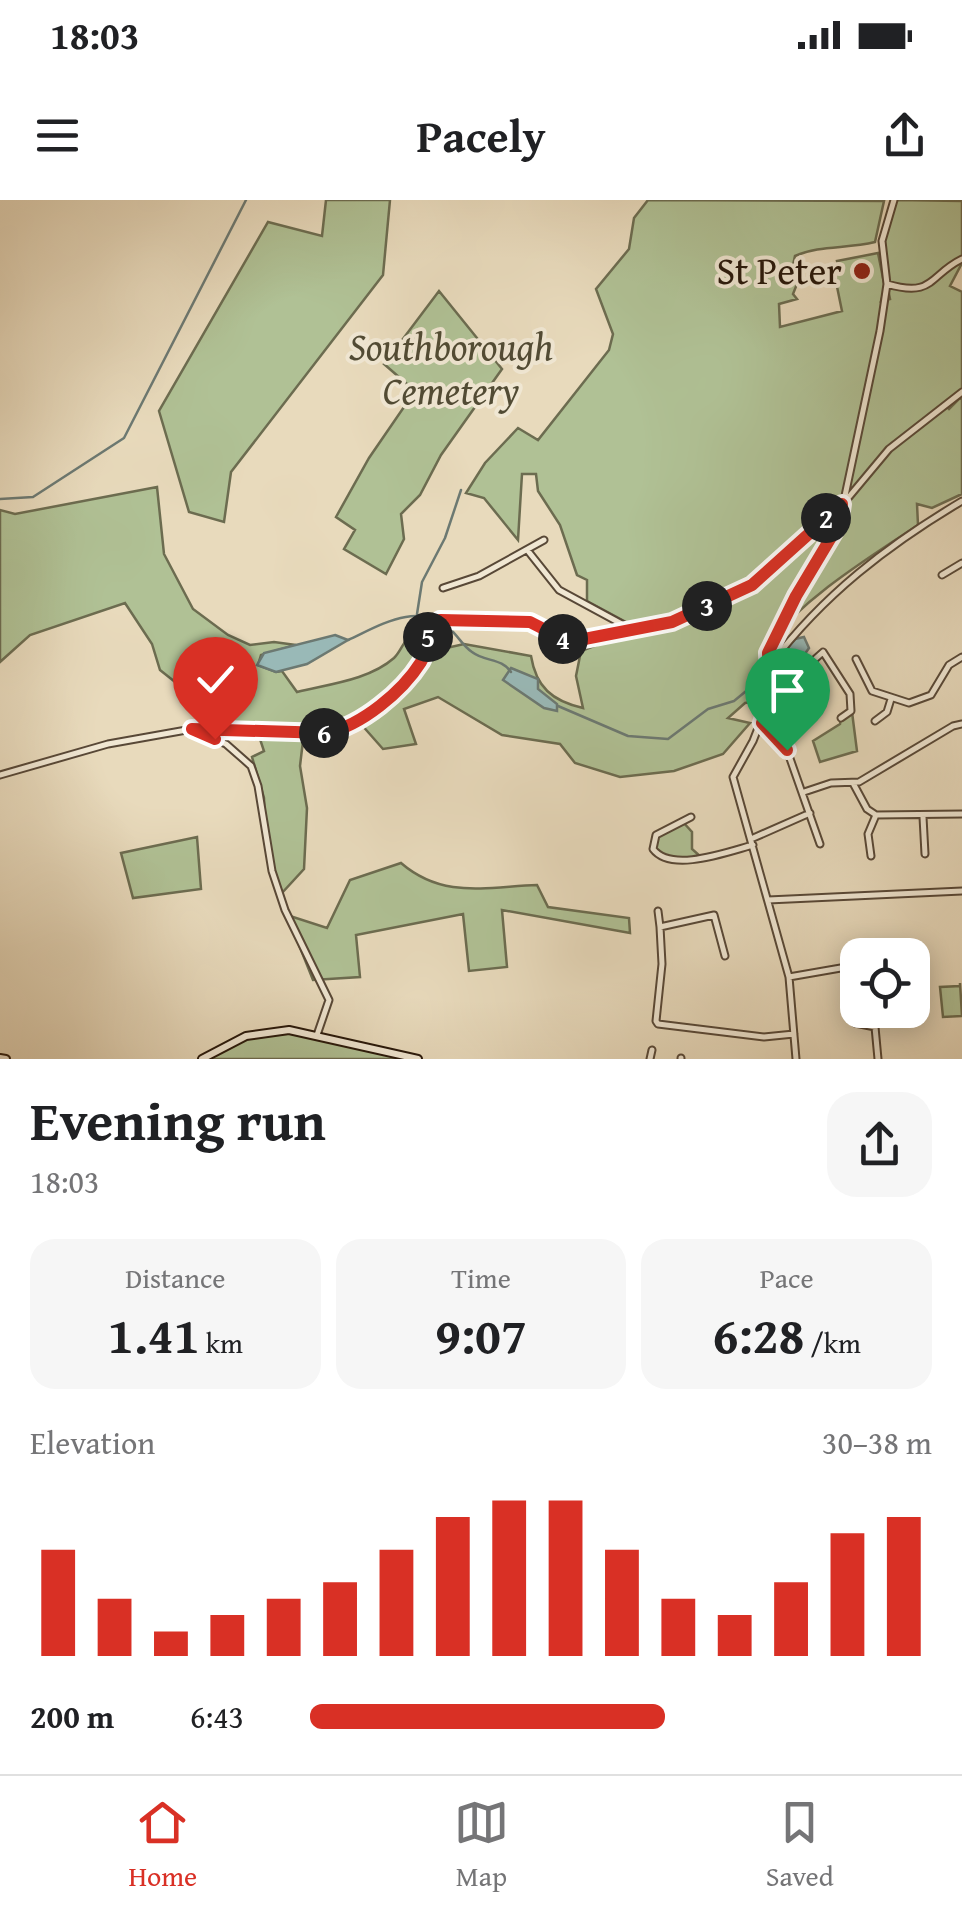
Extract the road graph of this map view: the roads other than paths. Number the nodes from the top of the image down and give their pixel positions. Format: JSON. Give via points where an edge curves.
{"nodes":[{"id":1,"x":894,"y":200,"type":"edge"},
{"id":2,"x":962,"y":259,"type":"edge"},
{"id":3,"x":887,"y":284,"type":"junction"},
{"id":4,"x":962,"y":392,"type":"edge"},
{"id":5,"x":962,"y":501,"type":"edge"},
{"id":6,"x":842,"y":504,"type":"junction"},
{"id":7,"x":544,"y":540,"type":"dead end"},
{"id":8,"x":528,"y":551,"type":"junction"},
{"id":9,"x":962,"y":563,"type":"edge"},
{"id":10,"x":942,"y":575,"type":"dead end"},
{"id":11,"x":443,"y":588,"type":"dead end"},
{"id":12,"x":632,"y":630,"type":"junction"},
{"id":13,"x":962,"y":657,"type":"edge"},
{"id":14,"x":856,"y":659,"type":"dead end"},
{"id":15,"x":769,"y":666,"type":"junction"},
{"id":16,"x":770,"y":676,"type":"junction"},
{"id":17,"x":781,"y":689,"type":"junction"},
{"id":18,"x":891,"y":699,"type":"junction"},
{"id":19,"x":770,"y":700,"type":"junction"},
{"id":20,"x":841,"y":718,"type":"dead end"},
{"id":21,"x":875,"y":721,"type":"dead end"},
{"id":22,"x":762,"y":723,"type":"junction"},
{"id":23,"x":962,"y":724,"type":"edge"},
{"id":24,"x":192,"y":729,"type":"junction"},
{"id":25,"x":0,"y":775,"type":"edge"},
{"id":26,"x":854,"y":783,"type":"junction"},
{"id":27,"x":804,"y":792,"type":"junction"},
{"id":28,"x":810,"y":813,"type":"junction"},
{"id":29,"x":962,"y":814,"type":"edge"},
{"id":30,"x":876,"y":816,"type":"junction"},
{"id":31,"x":923,"y":816,"type":"junction"},
{"id":32,"x":690,"y":817,"type":"dead end"},
{"id":33,"x":868,"y":834,"type":"junction"},
{"id":34,"x":858,"y":835,"type":"dead end"},
{"id":35,"x":752,"y":842,"type":"junction"},
{"id":36,"x":820,"y":844,"type":"dead end"},
{"id":37,"x":925,"y":854,"type":"dead end"},
{"id":38,"x":870,"y":856,"type":"dead end"},
{"id":39,"x":962,"y":891,"type":"edge"},
{"id":40,"x":768,"y":900,"type":"junction"},
{"id":41,"x":658,"y":911,"type":"dead end"},
{"id":42,"x":660,"y":927,"type":"junction"},
{"id":43,"x":725,"y":956,"type":"dead end"},
{"id":44,"x":840,"y":968,"type":"edge"},
{"id":45,"x":788,"y":977,"type":"junction"},
{"id":46,"x":875,"y":1028,"type":"edge"},
{"id":47,"x":794,"y":1034,"type":"junction"},
{"id":48,"x":317,"y":1035,"type":"junction"},
{"id":49,"x":652,"y":1050,"type":"dead end"},
{"id":50,"x":202,"y":1059,"type":"edge"},
{"id":51,"x":418,"y":1059,"type":"edge"},
{"id":52,"x":650,"y":1059,"type":"edge"},
{"id":53,"x":796,"y":1059,"type":"edge"},
{"id":54,"x":878,"y":1059,"type":"edge"}],
"edges":[{"from":1,"to":3,"type":"street","via":[[882,241]]},
{"from":2,"to":3,"type":"street","via":[[922,287]]},
{"from":3,"to":6,"type":"street"},
{"from":4,"to":6,"type":"street","via":[[890,449]]},
{"from":5,"to":15,"type":"street","via":[[849,579]]},
{"from":6,"to":12,"type":"street","via":[[752,585],[672,622]]},
{"from":6,"to":15,"type":"street","via":[[839,524],[768,653]]},
{"from":7,"to":8,"type":"street"},
{"from":8,"to":11,"type":"street"},
{"from":8,"to":12,"type":"street","via":[[560,590]]},
{"from":9,"to":10,"type":"street"},
{"from":12,"to":24,"type":"street","via":[[569,642],[530,622],[445,619],[432,625],[423,659],[408,678],[338,731]]},
{"from":13,"to":18,"type":"street","via":[[949,665],[931,696],[909,703]]},
{"from":14,"to":18,"type":"street","via":[[872,692]]},
{"from":15,"to":16,"type":"street"},
{"from":16,"to":17,"type":"street"},
{"from":16,"to":19,"type":"street"},
{"from":17,"to":19,"type":"street"},
{"from":17,"to":20,"type":"street","via":[[823,652],[850,694],[851,712]]},
{"from":18,"to":21,"type":"street"},
{"from":19,"to":22,"type":"street"},
{"from":22,"to":27,"type":"street","via":[[787,750]]},
{"from":22,"to":35,"type":"street","via":[[733,777]]},
{"from":23,"to":26,"type":"street"},
{"from":24,"to":25,"type":"street"},
{"from":24,"to":48,"type":"street","via":[[234,749],[255,775],[280,896],[329,1000]]},
{"from":26,"to":27,"type":"street"},
{"from":26,"to":30,"type":"street"},
{"from":27,"to":28,"type":"street"},
{"from":28,"to":35,"type":"street"},
{"from":28,"to":36,"type":"street"},
{"from":29,"to":31,"type":"street"},
{"from":30,"to":31,"type":"street"},
{"from":30,"to":33,"type":"street"},
{"from":31,"to":37,"type":"street"},
{"from":32,"to":35,"type":"street","via":[[656,835],[658,856],[672,862]]},
{"from":33,"to":34,"type":"street"},
{"from":33,"to":38,"type":"street"},
{"from":35,"to":40,"type":"street"},
{"from":39,"to":40,"type":"street"},
{"from":40,"to":45,"type":"street"},
{"from":41,"to":42,"type":"street"},
{"from":42,"to":43,"type":"street","via":[[714,915]]},
{"from":42,"to":47,"type":"street","via":[[658,1024],[764,1037]]},
{"from":44,"to":45,"type":"street"},
{"from":45,"to":47,"type":"street"},
{"from":46,"to":54,"type":"street"},
{"from":47,"to":53,"type":"street"},
{"from":48,"to":50,"type":"street","via":[[261,1032]]},
{"from":48,"to":51,"type":"street"},
{"from":49,"to":52,"type":"street"}]}
